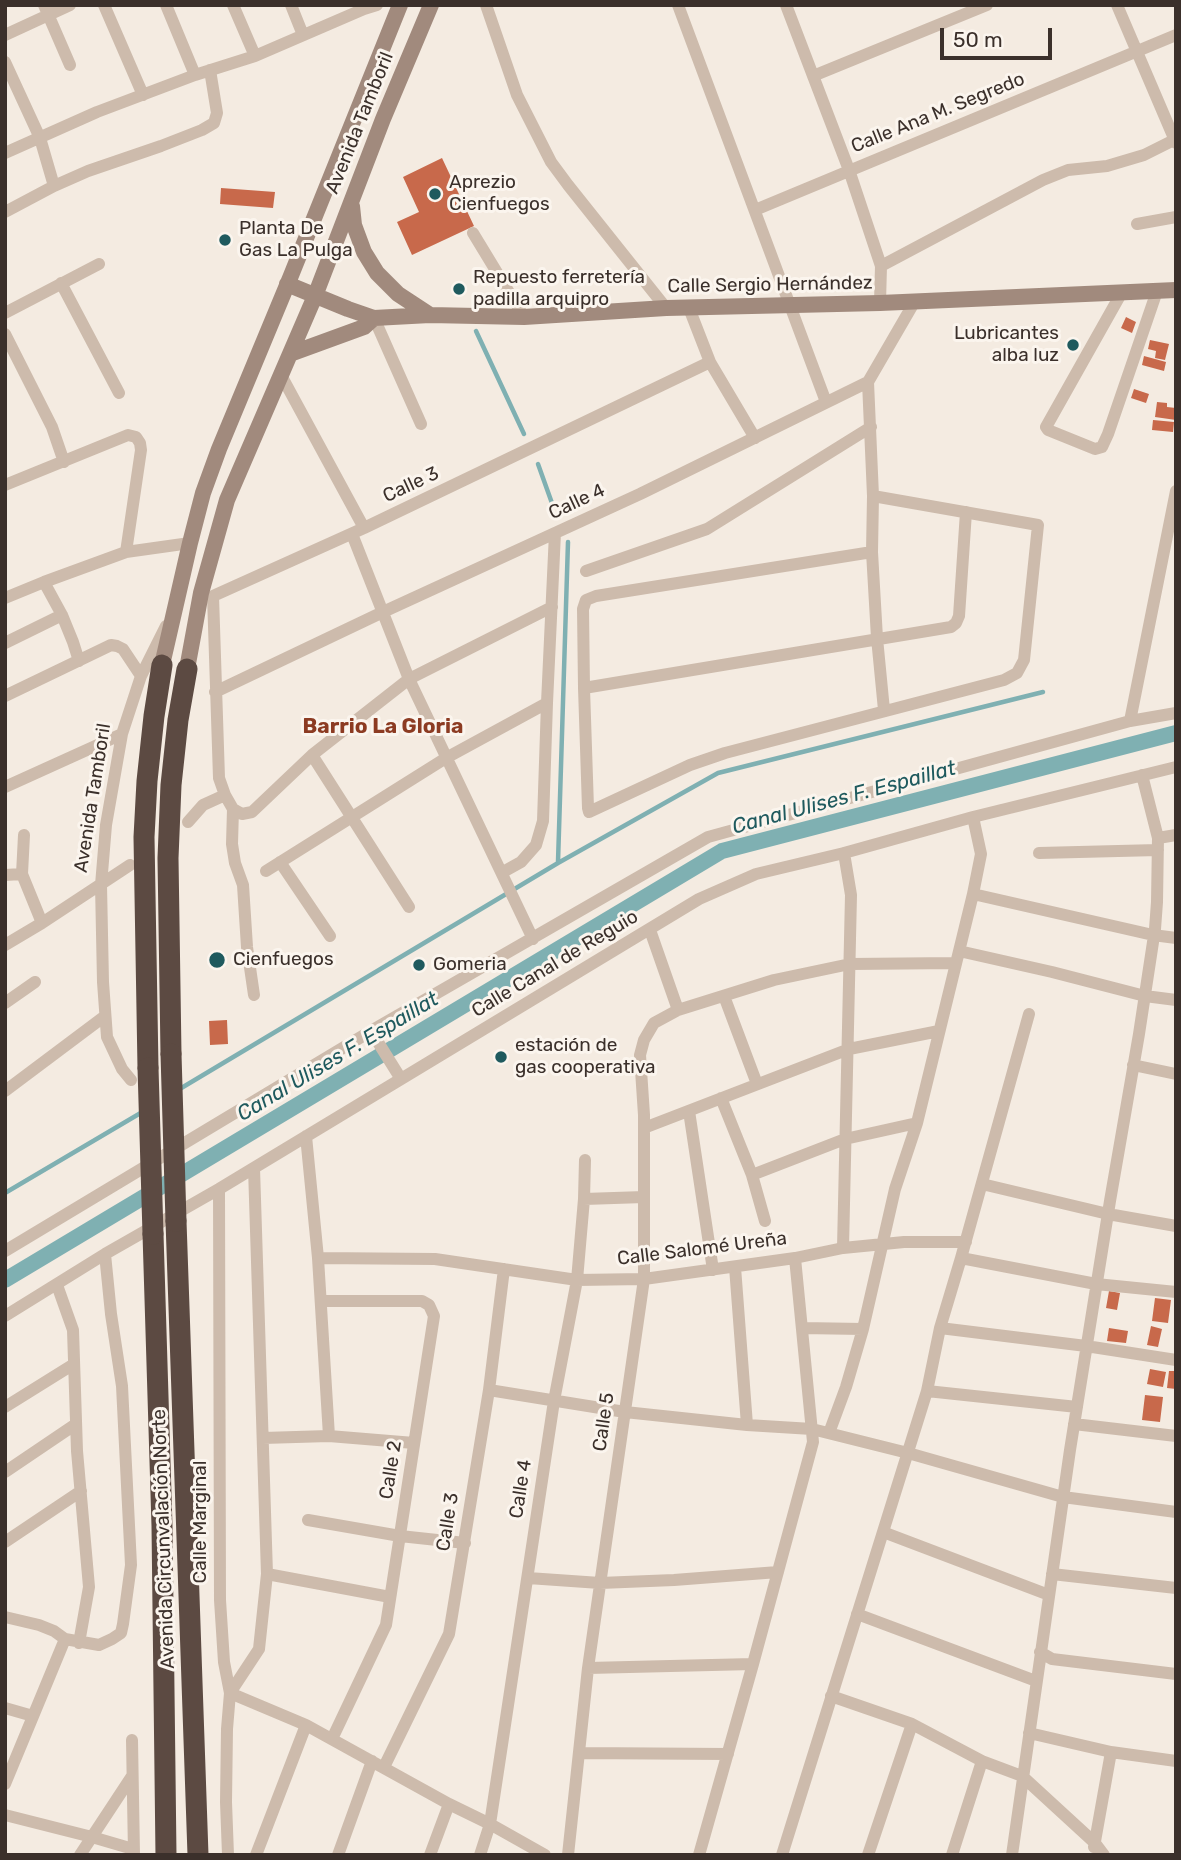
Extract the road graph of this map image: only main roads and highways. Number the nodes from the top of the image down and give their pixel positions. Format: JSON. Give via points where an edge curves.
{"nodes":[{"id":1,"x":400,"y":5,"type":"edge"},
{"id":2,"x":431,"y":5,"type":"edge"},
{"id":3,"x":352,"y":200,"type":"junction"},
{"id":4,"x":287,"y":284,"type":"junction"},
{"id":5,"x":1168,"y":289,"type":"edge"},
{"id":6,"x":315,"y":296,"type":"junction"},
{"id":7,"x":430,"y":315,"type":"junction"},
{"id":8,"x":374,"y":318,"type":"junction"},
{"id":9,"x":290,"y":354,"type":"junction"},
{"id":10,"x":162,"y":665,"type":"joint"},
{"id":11,"x":187,"y":669,"type":"joint"},
{"id":12,"x":166,"y":1855,"type":"edge"},
{"id":13,"x":198,"y":1855,"type":"edge"}],
"edges":[{"from":1,"to":4,"type":"main road","name":"Avenida Tamboril"},
{"from":2,"to":3,"type":"main road","name":"Avenida Tamboril"},
{"from":3,"to":6,"type":"main road","name":"Avenida Tamboril"},
{"from":3,"to":7,"type":"main road","via":[[354,225],[377,273]]},
{"from":4,"to":6,"type":"main road","name":"Calle Sergio Hernández"},
{"from":4,"to":10,"type":"main road","name":"Avenida Tamboril","via":[[204,494]]},
{"from":5,"to":7,"type":"main road","name":"Calle Sergio Hernández","via":[[524,317]]},
{"from":6,"to":8,"type":"main road","name":"Calle Sergio Hernández"},
{"from":6,"to":9,"type":"main road","name":"Avenida Tamboril"},
{"from":7,"to":8,"type":"main road","name":"Calle Sergio Hernández"},
{"from":8,"to":9,"type":"main road","via":[[364,327]]},
{"from":9,"to":11,"type":"main road","name":"Avenida Tamboril","via":[[227,500]]},
{"from":10,"to":12,"type":"highway","name":"Avenida Circunvalación Norte","bridge":true,"via":[[144,837],[139,1074],[153,1234],[163,1539]]},
{"from":11,"to":13,"type":"highway","name":"Avenida Circunvalación Norte","bridge":true,"via":[[171,785],[167,858]]}]}
